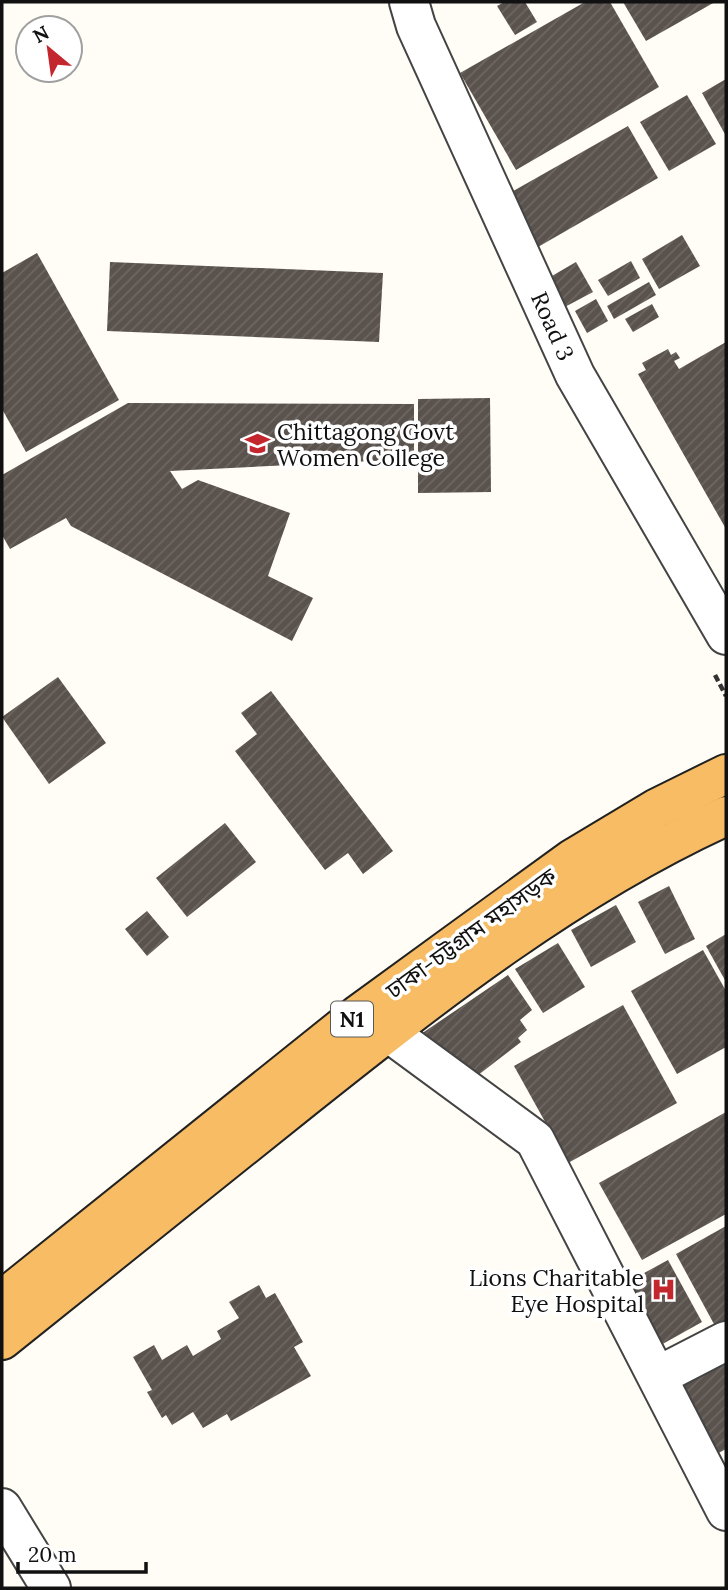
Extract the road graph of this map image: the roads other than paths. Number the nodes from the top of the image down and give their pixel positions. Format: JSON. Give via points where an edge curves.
{"nodes":[{"id":1,"x":409,"y":2,"type":"edge"},
{"id":2,"x":726,"y":635,"type":"edge"},
{"id":3,"x":726,"y":774,"type":"edge"},
{"id":4,"x":726,"y":816,"type":"edge"},
{"id":5,"x":388,"y":1032,"type":"junction"},
{"id":6,"x":2,"y":1300,"type":"edge"},
{"id":7,"x":2,"y":1340,"type":"edge"},
{"id":8,"x":726,"y":1341,"type":"edge"},
{"id":9,"x":658,"y":1376,"type":"junction"},
{"id":10,"x":723,"y":1494,"type":"edge"},
{"id":11,"x":2,"y":1508,"type":"edge"},
{"id":12,"x":13,"y":1553,"type":"edge"},
{"id":13,"x":51,"y":1588,"type":"edge"}],
"edges":[{"from":1,"to":2,"type":"street","name":"Road 3","via":[[575,375]]},
{"from":3,"to":6,"type":"highway","name":"ঢাকা-চট্টগ্রাম মহাসড়ক","number":"N1","via":[[657,808],[572,859],[370,1006]]},
{"from":4,"to":5,"type":"highway","name":"ঢাকা-চট্টগ্রাম মহাসড়ক","number":"N1","via":[[671,841],[581,896],[476,965]]},
{"from":5,"to":7,"type":"highway","name":"ঢাকা-চট্টগ্রাম মহাসড়ক","number":"N1"},
{"from":5,"to":9,"type":"street","via":[[535,1140]]},
{"from":8,"to":9,"type":"street"},
{"from":9,"to":10,"type":"street"},
{"from":11,"to":12,"type":"street"},
{"from":12,"to":13,"type":"street"}]}
